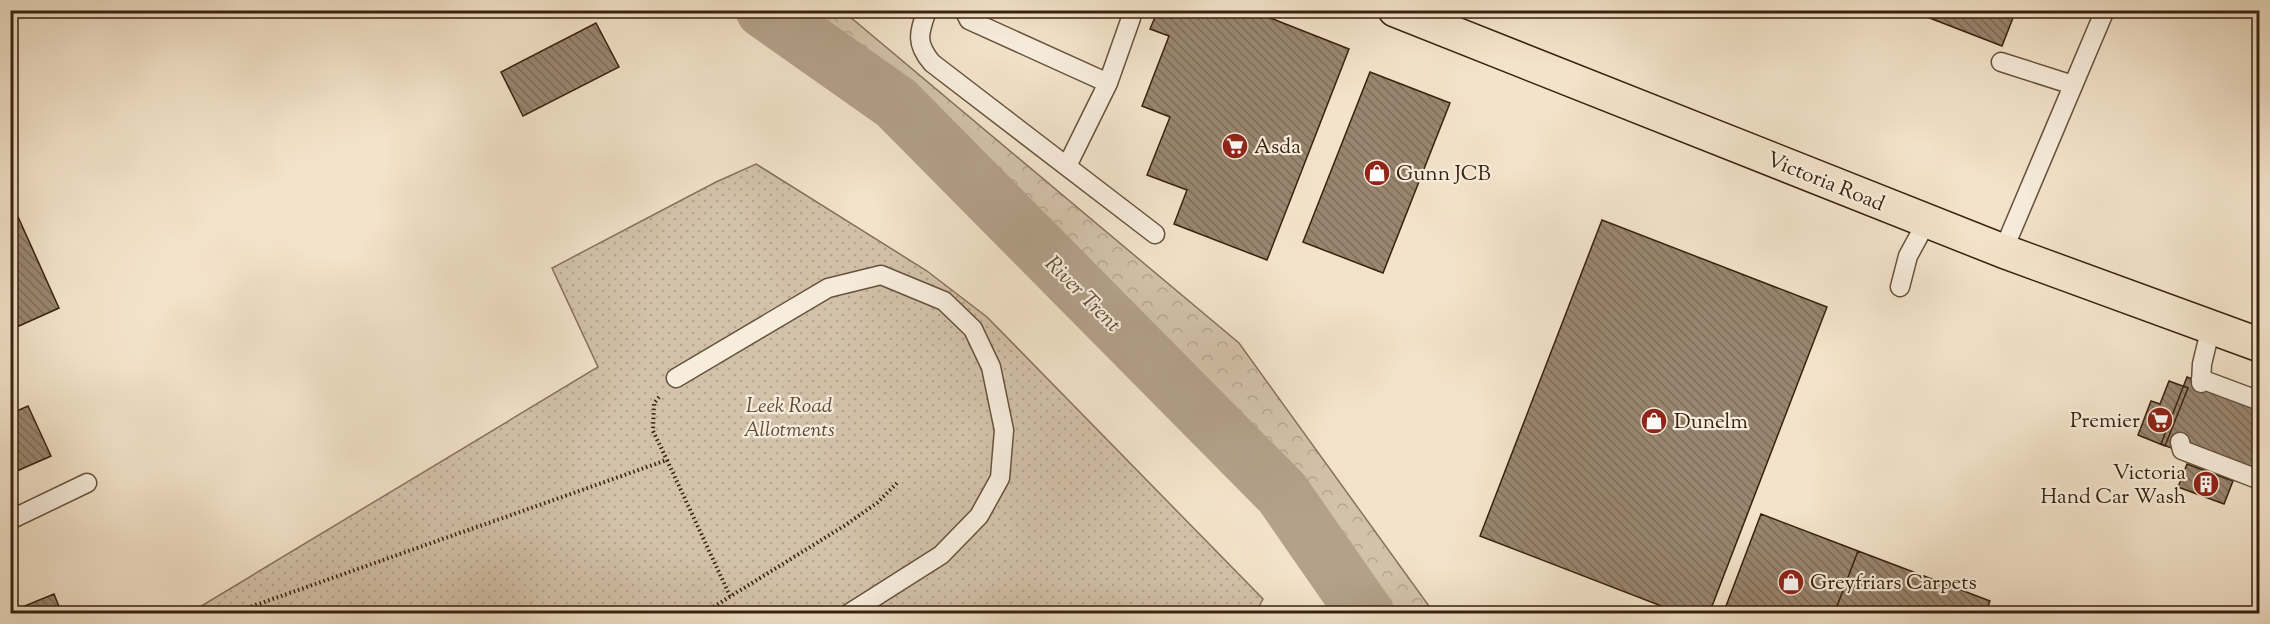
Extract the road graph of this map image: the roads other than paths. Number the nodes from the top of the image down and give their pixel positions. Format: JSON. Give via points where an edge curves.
{"nodes":[{"id":1,"x":927,"y":10,"type":"edge"},
{"id":2,"x":964,"y":10,"type":"edge"},
{"id":3,"x":1128,"y":10,"type":"edge"},
{"id":4,"x":1395,"y":10,"type":"edge"},
{"id":5,"x":2105,"y":10,"type":"edge"},
{"id":6,"x":2001,"y":62,"type":"dead end"},
{"id":7,"x":1108,"y":83,"type":"junction"},
{"id":8,"x":2073,"y":86,"type":"junction"},
{"id":9,"x":1067,"y":166,"type":"junction"},
{"id":10,"x":1927,"y":221,"type":"junction"},
{"id":11,"x":1155,"y":234,"type":"dead end"},
{"id":12,"x":2002,"y":251,"type":"junction"},
{"id":13,"x":1900,"y":287,"type":"dead end"},
{"id":14,"x":2211,"y":327,"type":"junction"},
{"id":15,"x":2259,"y":345,"type":"edge"},
{"id":16,"x":676,"y":378,"type":"road end"},
{"id":17,"x":2259,"y":401,"type":"edge"},
{"id":18,"x":2180,"y":442,"type":"dead end"},
{"id":19,"x":2259,"y":480,"type":"edge"},
{"id":20,"x":87,"y":483,"type":"dead end"},
{"id":21,"x":10,"y":520,"type":"edge"},
{"id":22,"x":848,"y":614,"type":"edge"}],
"edges":[{"from":1,"to":9,"type":"lane","via":[[919,41],[932,63]]},
{"from":2,"to":7,"type":"lane","via":[[969,20]]},
{"from":3,"to":7,"type":"lane","via":[[1131,18]]},
{"from":4,"to":10,"type":"main road","name":"Victoria Road"},
{"from":5,"to":8,"type":"lane"},
{"from":6,"to":8,"type":"lane"},
{"from":7,"to":9,"type":"lane"},
{"from":8,"to":12,"type":"lane"},
{"from":9,"to":11,"type":"lane"},
{"from":10,"to":12,"type":"main road","name":"Victoria Road"},
{"from":10,"to":13,"type":"lane","via":[[1908,256]]},
{"from":12,"to":14,"type":"main road","name":"Victoria Road"},
{"from":14,"to":15,"type":"main road","name":"Victoria Road"},
{"from":14,"to":17,"type":"lane","via":[[2201,381]]},
{"from":16,"to":22,"type":"lane","via":[[828,288],[881,275],[944,302],[973,329],[991,366],[1004,430],[1000,478],[979,516],[941,555]]},
{"from":18,"to":19,"type":"lane","via":[[2182,450]]},
{"from":20,"to":21,"type":"lane"}]}
